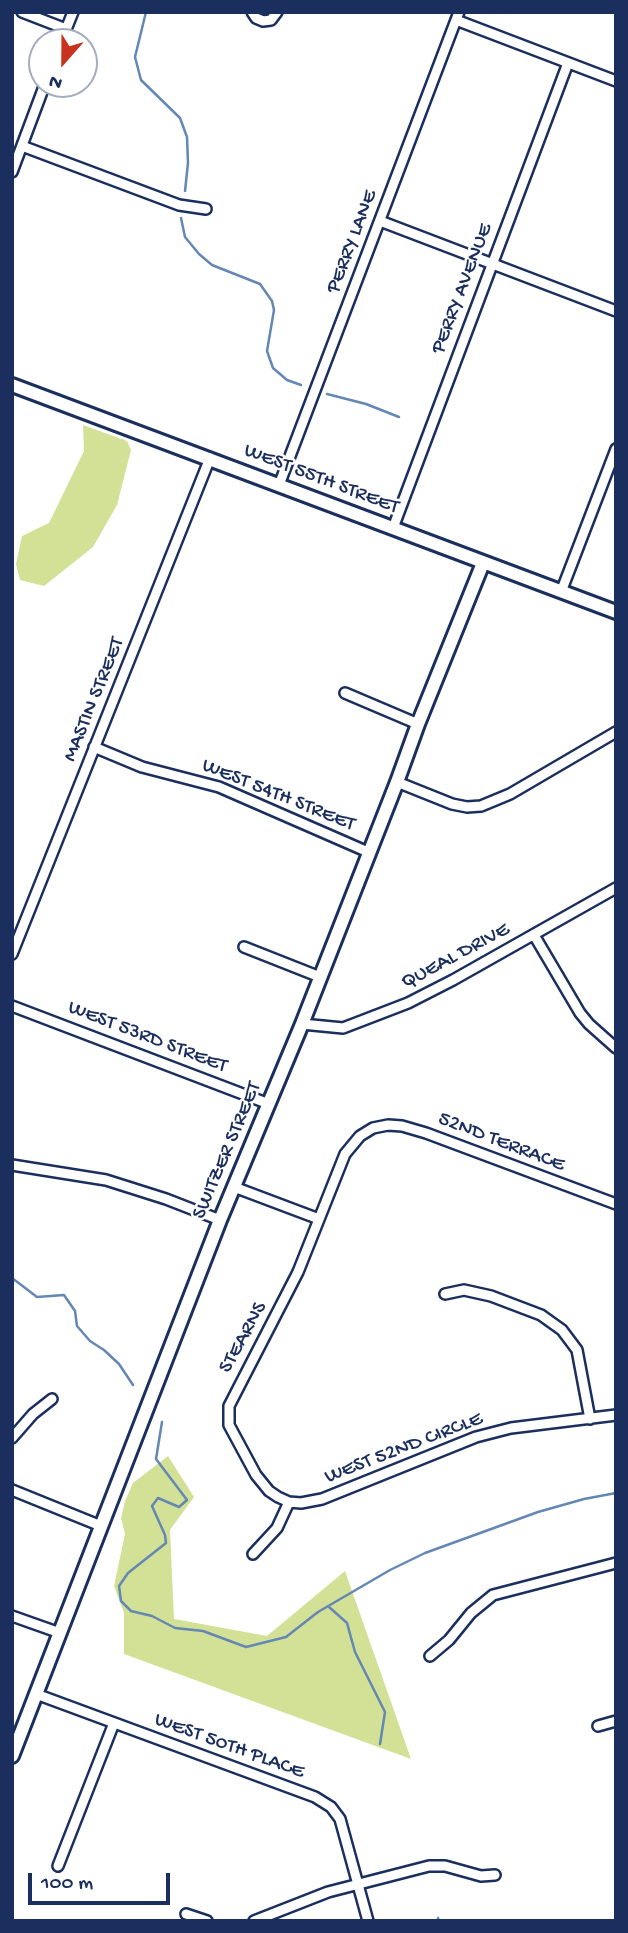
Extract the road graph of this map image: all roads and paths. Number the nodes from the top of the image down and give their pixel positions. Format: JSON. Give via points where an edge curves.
{"nodes":[{"id":1,"x":22,"y":12,"type":"edge"},
{"id":2,"x":277,"y":12,"type":"edge"},
{"id":3,"x":250,"y":13,"type":"edge"},
{"id":4,"x":457,"y":16,"type":"edge"},
{"id":5,"x":63,"y":28,"type":"edge"},
{"id":6,"x":568,"y":63,"type":"junction"},
{"id":7,"x":616,"y":81,"type":"edge"},
{"id":8,"x":40,"y":98,"type":"edge"},
{"id":9,"x":22,"y":146,"type":"junction"},
{"id":10,"x":13,"y":165,"type":"edge"},
{"id":11,"x":206,"y":209,"type":"dead end"},
{"id":12,"x":380,"y":221,"type":"junction"},
{"id":13,"x":491,"y":264,"type":"junction"},
{"id":14,"x":616,"y":311,"type":"edge"},
{"id":15,"x":12,"y":385,"type":"edge"},
{"id":16,"x":616,"y":449,"type":"edge"},
{"id":17,"x":210,"y":458,"type":"junction"},
{"id":18,"x":279,"y":485,"type":"junction"},
{"id":19,"x":393,"y":528,"type":"junction"},
{"id":20,"x":483,"y":563,"type":"junction"},
{"id":21,"x":561,"y":592,"type":"junction"},
{"id":22,"x":616,"y":612,"type":"edge"},
{"id":23,"x":345,"y":693,"type":"dead end"},
{"id":24,"x":418,"y":724,"type":"junction"},
{"id":25,"x":616,"y":732,"type":"edge"},
{"id":26,"x":94,"y":747,"type":"junction"},
{"id":27,"x":397,"y":782,"type":"junction"},
{"id":28,"x":368,"y":852,"type":"junction"},
{"id":29,"x":616,"y":888,"type":"edge"},
{"id":30,"x":534,"y":935,"type":"junction"},
{"id":31,"x":243,"y":947,"type":"dead end"},
{"id":32,"x":12,"y":954,"type":"edge"},
{"id":33,"x":320,"y":977,"type":"junction"},
{"id":34,"x":12,"y":1006,"type":"edge"},
{"id":35,"x":302,"y":1024,"type":"junction"},
{"id":36,"x":616,"y":1048,"type":"edge"},
{"id":37,"x":269,"y":1104,"type":"junction"},
{"id":38,"x":373,"y":1128,"type":"joint"},
{"id":39,"x":12,"y":1165,"type":"edge"},
{"id":40,"x":234,"y":1187,"type":"junction"},
{"id":41,"x":616,"y":1204,"type":"edge"},
{"id":42,"x":319,"y":1219,"type":"junction"},
{"id":43,"x":220,"y":1220,"type":"junction"},
{"id":44,"x":445,"y":1294,"type":"dead end"},
{"id":45,"x":51,"y":1399,"type":"dead end"},
{"id":46,"x":616,"y":1415,"type":"edge"},
{"id":47,"x":590,"y":1419,"type":"junction"},
{"id":48,"x":12,"y":1438,"type":"edge"},
{"id":49,"x":12,"y":1490,"type":"edge"},
{"id":50,"x":289,"y":1502,"type":"junction"},
{"id":51,"x":102,"y":1526,"type":"junction"},
{"id":52,"x":253,"y":1554,"type":"dead end"},
{"id":53,"x":616,"y":1563,"type":"edge"},
{"id":54,"x":12,"y":1615,"type":"edge"},
{"id":55,"x":60,"y":1633,"type":"junction"},
{"id":56,"x":430,"y":1656,"type":"dead end"},
{"id":57,"x":36,"y":1694,"type":"junction"},
{"id":58,"x":616,"y":1721,"type":"edge"},
{"id":59,"x":114,"y":1723,"type":"junction"},
{"id":60,"x":598,"y":1726,"type":"dead end"},
{"id":61,"x":12,"y":1756,"type":"edge"},
{"id":62,"x":58,"y":1867,"type":"dead end"},
{"id":63,"x":495,"y":1875,"type":"dead end"},
{"id":64,"x":358,"y":1884,"type":"junction"},
{"id":65,"x":186,"y":1914,"type":"dead end"},
{"id":66,"x":207,"y":1921,"type":"edge"},
{"id":67,"x":254,"y":1921,"type":"edge"},
{"id":68,"x":368,"y":1921,"type":"edge"}],
"edges":[{"from":1,"to":5,"type":"street"},
{"from":2,"to":3,"type":"street","via":[[267,21]]},
{"from":4,"to":6,"type":"street"},
{"from":4,"to":12,"type":"street","name":"PERRY LANE"},
{"from":6,"to":7,"type":"street"},
{"from":6,"to":13,"type":"street","name":"PERRY AVENUE"},
{"from":8,"to":9,"type":"street"},
{"from":9,"to":10,"type":"street"},
{"from":9,"to":11,"type":"street","via":[[178,205]]},
{"from":12,"to":13,"type":"street"},
{"from":12,"to":18,"type":"street","name":"PERRY LANE"},
{"from":13,"to":14,"type":"street"},
{"from":13,"to":19,"type":"street","name":"PERRY AVENUE"},
{"from":15,"to":17,"type":"street","name":"WEST 55TH STREET"},
{"from":16,"to":21,"type":"street"},
{"from":17,"to":18,"type":"street","name":"WEST 55TH STREET"},
{"from":17,"to":26,"type":"street","name":"MASTIN STREET"},
{"from":18,"to":19,"type":"street","name":"WEST 55TH STREET"},
{"from":19,"to":20,"type":"street","name":"WEST 55TH STREET"},
{"from":20,"to":21,"type":"street","name":"WEST 55TH STREET"},
{"from":20,"to":24,"type":"street","name":"SWITZER STREET"},
{"from":21,"to":22,"type":"street","name":"WEST 55TH STREET"},
{"from":23,"to":24,"type":"street"},
{"from":24,"to":27,"type":"street","name":"SWITZER STREET"},
{"from":25,"to":27,"type":"street","via":[[481,806],[452,804]]},
{"from":26,"to":28,"type":"street","name":"WEST 54TH STREET","via":[[142,767],[219,787]]},
{"from":26,"to":32,"type":"street","name":"MASTIN STREET"},
{"from":27,"to":28,"type":"street","name":"SWITZER STREET"},
{"from":28,"to":33,"type":"street","name":"SWITZER STREET"},
{"from":29,"to":30,"type":"street","name":"QUEAL DRIVE"},
{"from":30,"to":35,"type":"street","name":"QUEAL DRIVE","via":[[384,1013],[343,1028]]},
{"from":30,"to":36,"type":"street","via":[[589,1024]]},
{"from":31,"to":33,"type":"street"},
{"from":33,"to":35,"type":"street","name":"SWITZER STREET"},
{"from":34,"to":37,"type":"street","name":"WEST 53RD STREET"},
{"from":35,"to":37,"type":"street","name":"SWITZER STREET"},
{"from":37,"to":40,"type":"street","name":"SWITZER STREET"},
{"from":38,"to":41,"type":"street","name":"52ND TERRACE","via":[[402,1126],[426,1133]]},
{"from":38,"to":42,"type":"street","name":"STEARNS","via":[[345,1154]]},
{"from":39,"to":43,"type":"street","via":[[106,1181]]},
{"from":40,"to":42,"type":"street"},
{"from":40,"to":43,"type":"street","name":"SWITZER STREET"},
{"from":42,"to":50,"type":"street","name":"STEARNS","via":[[278,1314],[229,1406],[229,1425],[256,1475],[269,1491]]},
{"from":43,"to":51,"type":"street","name":"SWITZER STREET"},
{"from":44,"to":47,"type":"street","via":[[476,1292],[533,1312],[562,1330],[577,1350]]},
{"from":45,"to":48,"type":"street"},
{"from":46,"to":47,"type":"street","name":"WEST 52ND CIRCLE"},
{"from":47,"to":50,"type":"street","name":"WEST 52ND CIRCLE","via":[[476,1437],[322,1499]]},
{"from":49,"to":51,"type":"street"},
{"from":50,"to":52,"type":"street","via":[[277,1528]]},
{"from":51,"to":55,"type":"street","name":"SWITZER STREET"},
{"from":53,"to":56,"type":"street","via":[[493,1595]]},
{"from":54,"to":55,"type":"street"},
{"from":55,"to":57,"type":"street","name":"SWITZER STREET"},
{"from":57,"to":59,"type":"street","name":"WEST 50TH PLACE"},
{"from":57,"to":61,"type":"street","name":"SWITZER STREET"},
{"from":58,"to":60,"type":"street"},
{"from":59,"to":62,"type":"street"},
{"from":59,"to":64,"type":"street","name":"WEST 50TH PLACE","via":[[315,1797],[331,1807],[340,1819]]},
{"from":63,"to":64,"type":"street","via":[[429,1866]]},
{"from":64,"to":67,"type":"street"},
{"from":64,"to":68,"type":"street","name":"WEST 50TH PLACE"},
{"from":65,"to":66,"type":"street"}]}
